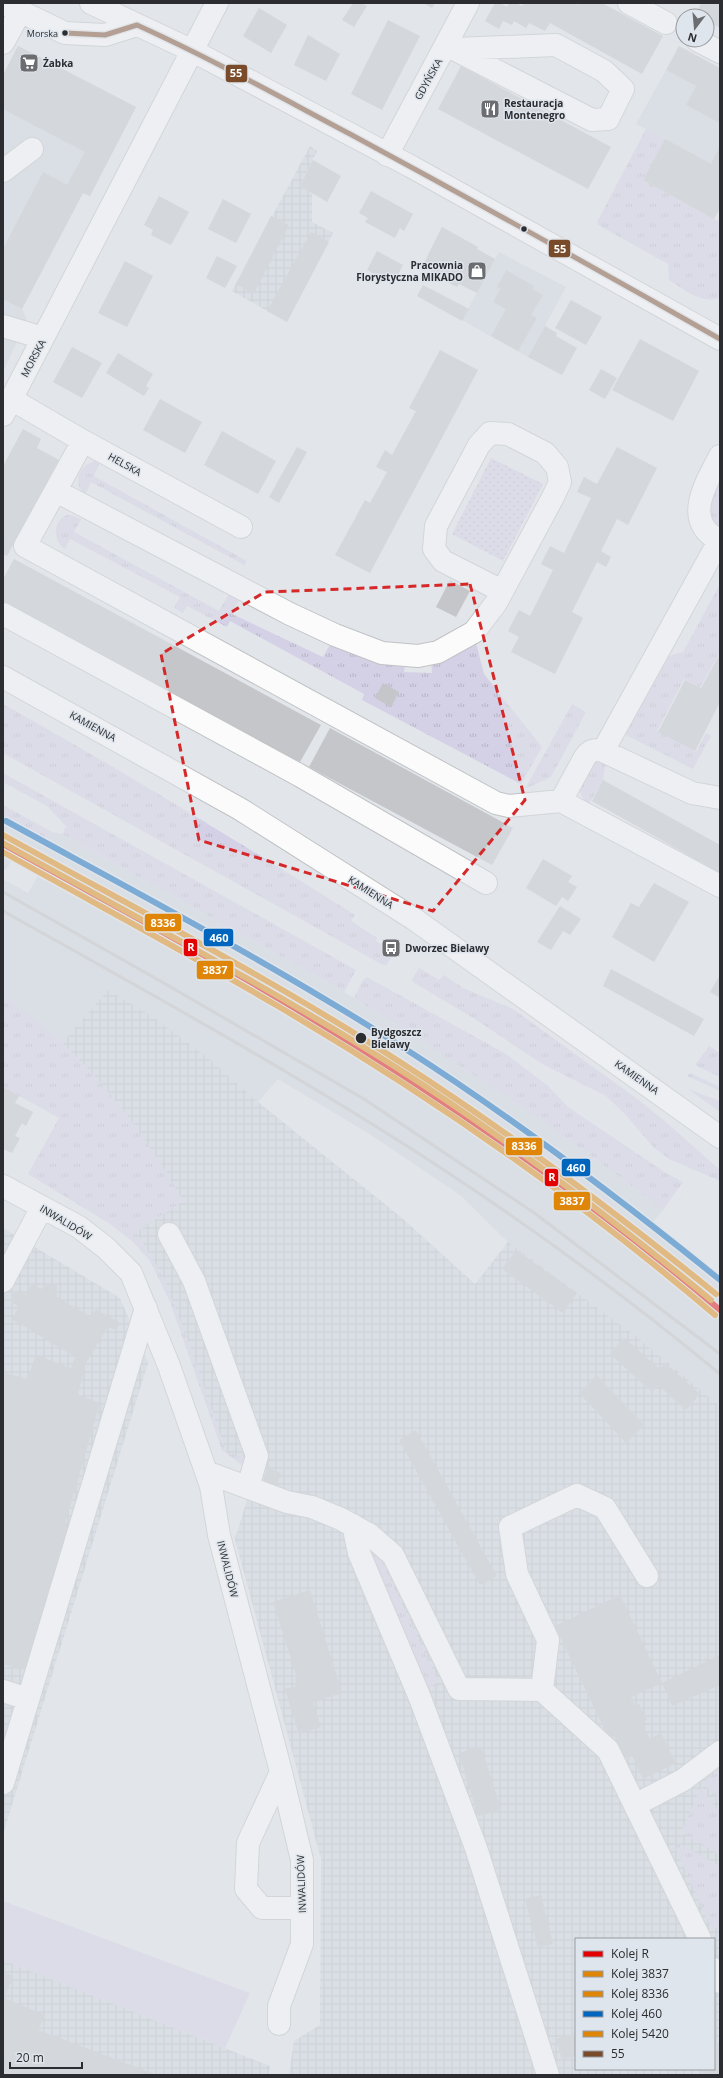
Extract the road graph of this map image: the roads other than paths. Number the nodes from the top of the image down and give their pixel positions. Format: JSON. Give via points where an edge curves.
{"nodes":[{"id":1,"x":91,"y":3,"type":"edge"},
{"id":2,"x":123,"y":3,"type":"edge"},
{"id":3,"x":217,"y":3,"type":"edge"},
{"id":4,"x":468,"y":3,"type":"edge"},
{"id":5,"x":629,"y":3,"type":"edge"},
{"id":6,"x":12,"y":8,"type":"edge"},
{"id":7,"x":666,"y":23,"type":"dead end"},
{"id":8,"x":137,"y":25,"type":"junction"},
{"id":9,"x":3,"y":43,"type":"edge"},
{"id":10,"x":451,"y":47,"type":"junction"},
{"id":11,"x":193,"y":51,"type":"junction"},
{"id":12,"x":32,"y":150,"type":"dead end"},
{"id":13,"x":387,"y":155,"type":"junction"},
{"id":14,"x":3,"y":171,"type":"edge"},
{"id":15,"x":3,"y":326,"type":"edge"},
{"id":16,"x":43,"y":338,"type":"junction"},
{"id":17,"x":720,"y":339,"type":"edge"},
{"id":18,"x":7,"y":407,"type":"edge"},
{"id":19,"x":83,"y":441,"type":"junction"},
{"id":20,"x":720,"y":456,"type":"edge"},
{"id":21,"x":56,"y":491,"type":"junction"},
{"id":22,"x":241,"y":527,"type":"dead end"},
{"id":23,"x":719,"y":541,"type":"edge"},
{"id":24,"x":502,"y":591,"type":"junction"},
{"id":25,"x":3,"y":614,"type":"edge"},
{"id":26,"x":3,"y":677,"type":"edge"},
{"id":27,"x":603,"y":750,"type":"junction"},
{"id":28,"x":720,"y":798,"type":"edge"},
{"id":29,"x":561,"y":801,"type":"junction"},
{"id":30,"x":486,"y":883,"type":"dead end"},
{"id":31,"x":720,"y":886,"type":"edge"},
{"id":32,"x":720,"y":1137,"type":"edge"},
{"id":33,"x":3,"y":1186,"type":"edge"},
{"id":34,"x":42,"y":1207,"type":"junction"},
{"id":35,"x":169,"y":1234,"type":"dead end"},
{"id":36,"x":3,"y":1281,"type":"edge"},
{"id":37,"x":146,"y":1308,"type":"junction"},
{"id":38,"x":206,"y":1472,"type":"junction"},
{"id":39,"x":248,"y":1488,"type":"junction"},
{"id":40,"x":353,"y":1525,"type":"junction"},
{"id":41,"x":647,"y":1576,"type":"dead end"},
{"id":42,"x":542,"y":1690,"type":"junction"},
{"id":43,"x":3,"y":1691,"type":"edge"},
{"id":44,"x":28,"y":1699,"type":"junction"},
{"id":45,"x":719,"y":1753,"type":"edge"},
{"id":46,"x":281,"y":1772,"type":"junction"},
{"id":47,"x":3,"y":1783,"type":"edge"},
{"id":48,"x":635,"y":1805,"type":"junction"},
{"id":49,"x":302,"y":1908,"type":"junction"},
{"id":50,"x":700,"y":1938,"type":"edge"},
{"id":51,"x":715,"y":1972,"type":"edge"},
{"id":52,"x":720,"y":1982,"type":"edge"},
{"id":53,"x":279,"y":2024,"type":"dead end"},
{"id":54,"x":548,"y":2075,"type":"edge"}],
"edges":[{"from":1,"to":8,"type":"street"},
{"from":2,"to":8,"type":"street"},
{"from":3,"to":11,"type":"street","name":"MORSKA"},
{"from":4,"to":10,"type":"street","name":"GDYŃSKA"},
{"from":5,"to":7,"type":"street"},
{"from":6,"to":8,"type":"street","via":[[65,33],[106,35]]},
{"from":6,"to":9,"type":"street"},
{"from":8,"to":11,"type":"street"},
{"from":10,"to":10,"type":"street","via":[[592,120],[608,119],[623,89],[604,72],[556,45]]},
{"from":10,"to":13,"type":"street","name":"GDYŃSKA"},
{"from":11,"to":13,"type":"street"},
{"from":11,"to":16,"type":"street","name":"MORSKA"},
{"from":12,"to":14,"type":"street"},
{"from":13,"to":17,"type":"street"},
{"from":15,"to":16,"type":"street"},
{"from":16,"to":18,"type":"street","name":"MORSKA"},
{"from":18,"to":19,"type":"street","name":"HELSKA"},
{"from":19,"to":21,"type":"street"},
{"from":19,"to":22,"type":"street","name":"HELSKA"},
{"from":20,"to":23,"type":"street","via":[[698,508],[701,522],[708,535]]},
{"from":21,"to":24,"type":"street","via":[[290,614],[363,647],[390,655],[418,656],[438,652],[456,644],[474,632]]},
{"from":21,"to":29,"type":"street","via":[[25,546],[496,803],[509,806]]},
{"from":23,"to":27,"type":"street"},
{"from":24,"to":24,"type":"street","via":[[560,482],[557,467],[545,453],[508,434],[490,433],[479,446],[436,526],[434,550],[443,560]]},
{"from":25,"to":30,"type":"street","via":[[298,775]]},
{"from":26,"to":32,"type":"street","name":"KAMIENNA","via":[[240,809],[407,915]]},
{"from":27,"to":28,"type":"street","via":[[692,793]]},
{"from":27,"to":29,"type":"street","via":[[595,749],[589,752]]},
{"from":29,"to":31,"type":"street"},
{"from":33,"to":34,"type":"street","name":"INWALIDÓW"},
{"from":34,"to":36,"type":"street"},
{"from":34,"to":37,"type":"street","name":"INWALIDÓW","via":[[79,1227],[106,1248],[131,1273]]},
{"from":35,"to":39,"type":"street","via":[[194,1281],[257,1456]]},
{"from":37,"to":38,"type":"street","name":"INWALIDÓW"},
{"from":37,"to":44,"type":"street"},
{"from":38,"to":39,"type":"street"},
{"from":38,"to":46,"type":"street","name":"INWALIDÓW","via":[[219,1535]]},
{"from":39,"to":40,"type":"street","via":[[287,1502],[312,1507]]},
{"from":40,"to":42,"type":"street","via":[[370,1535],[393,1555],[459,1689]]},
{"from":40,"to":54,"type":"street","via":[[359,1553],[420,1698],[476,1848]]},
{"from":41,"to":42,"type":"street","via":[[605,1508],[577,1495],[510,1527],[517,1574],[548,1640]]},
{"from":42,"to":48,"type":"street","via":[[608,1750]]},
{"from":43,"to":44,"type":"street"},
{"from":44,"to":47,"type":"street"},
{"from":45,"to":48,"type":"street","via":[[683,1780]]},
{"from":46,"to":49,"type":"street","name":"INWALIDÓW","via":[[302,1860]]},
{"from":46,"to":49,"type":"street","via":[[248,1843],[246,1889],[262,1908]]},
{"from":48,"to":50,"type":"street"},
{"from":49,"to":53,"type":"street","name":"INWALIDÓW","via":[[302,1944],[279,2006]]},
{"from":51,"to":52,"type":"street"}]}
